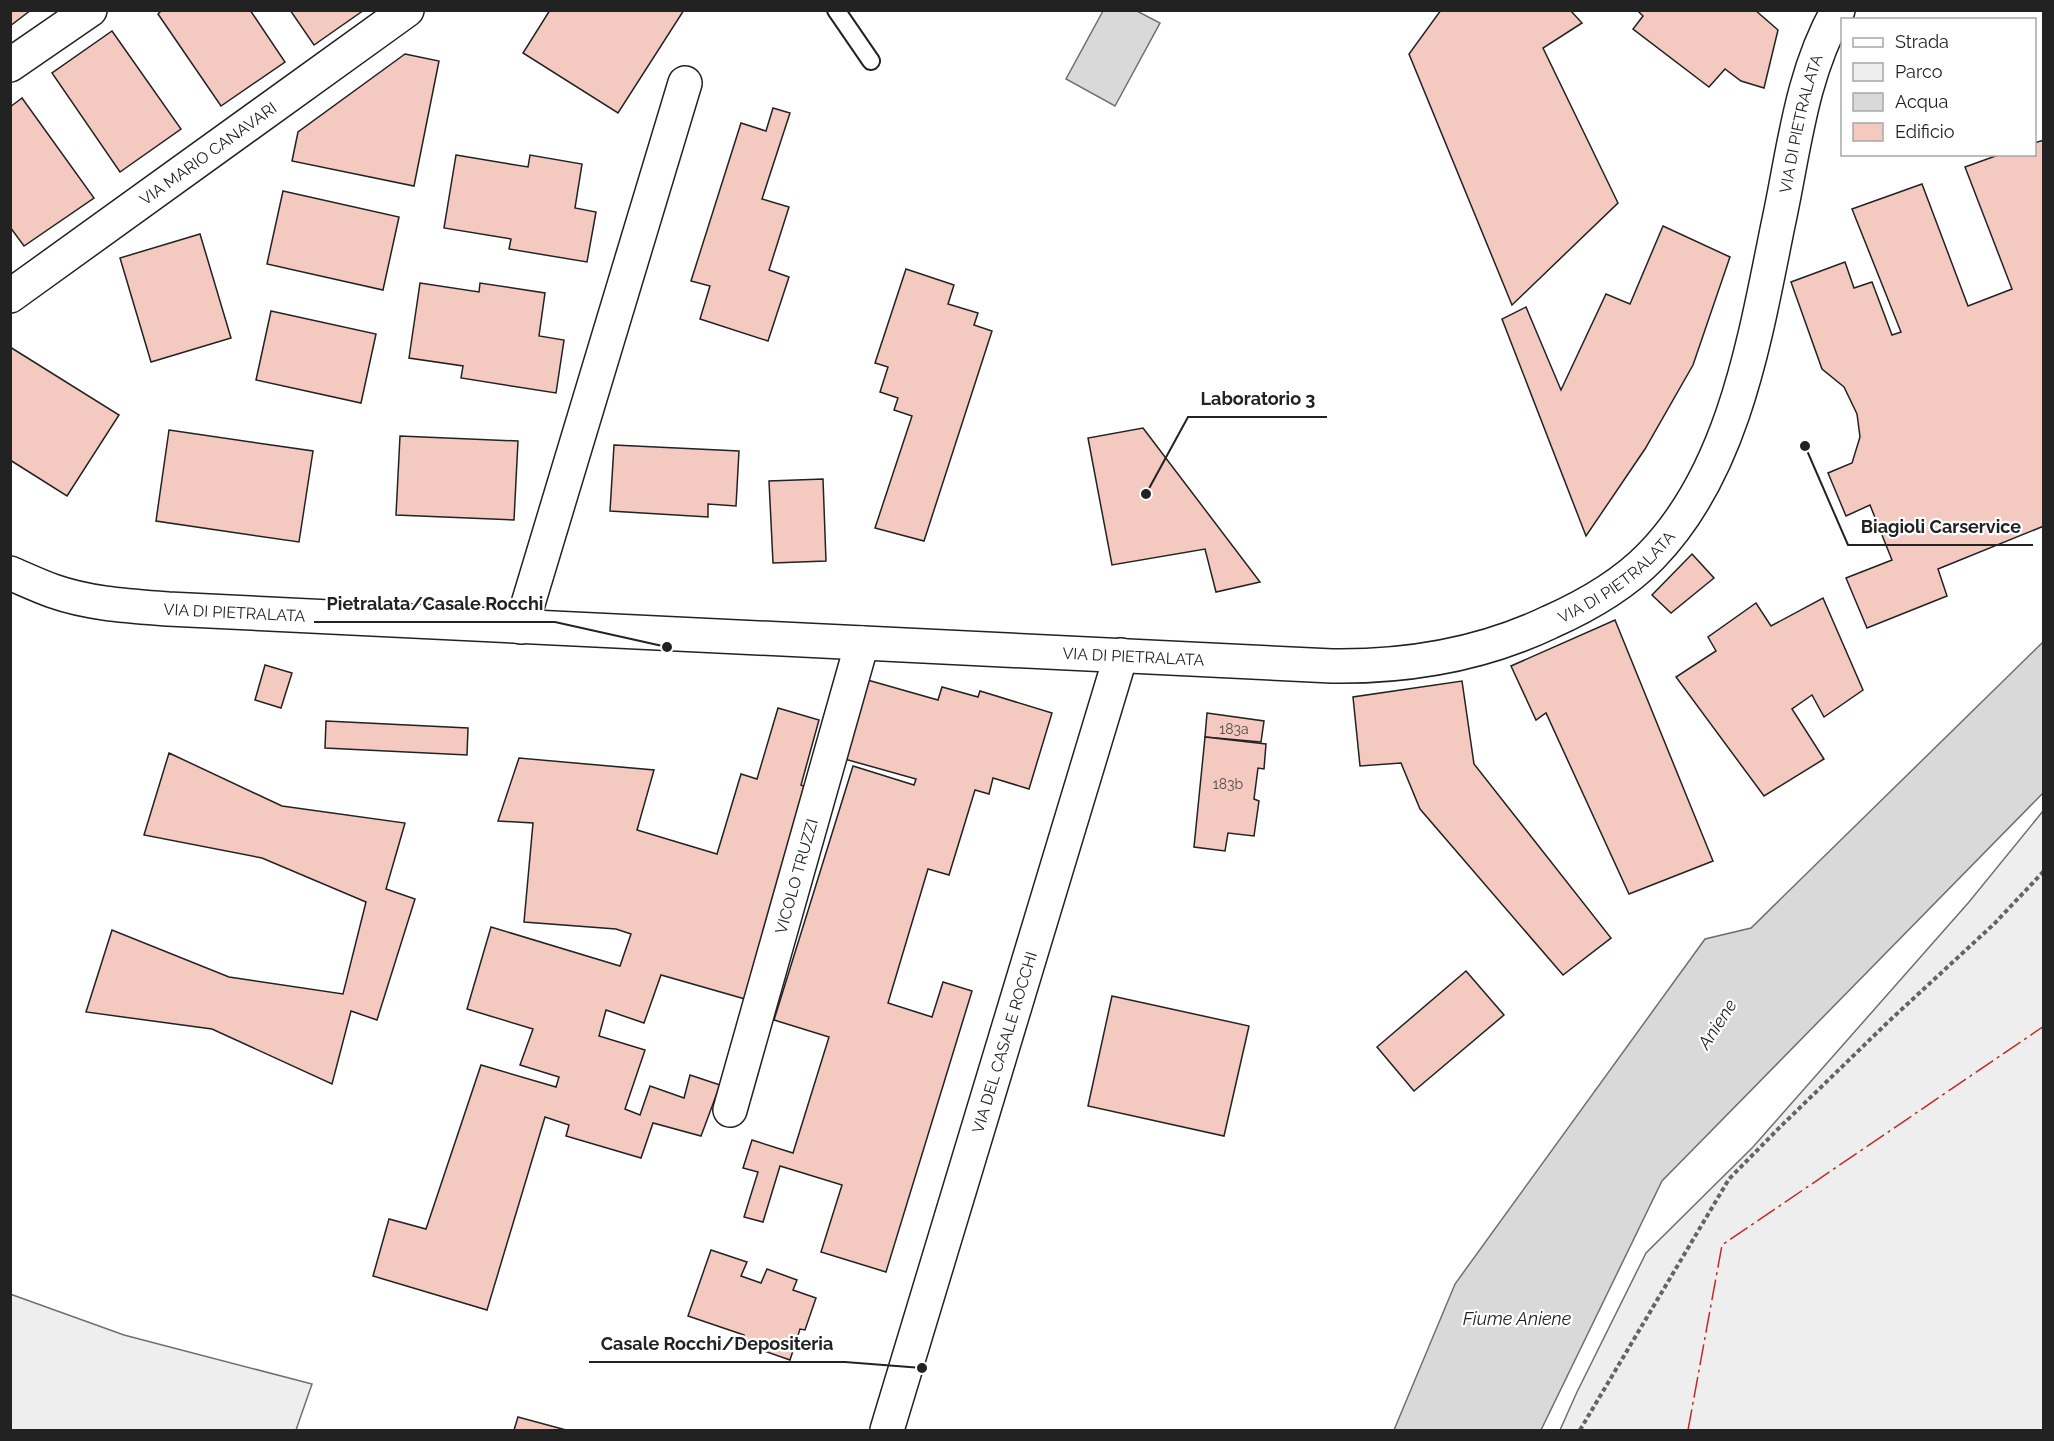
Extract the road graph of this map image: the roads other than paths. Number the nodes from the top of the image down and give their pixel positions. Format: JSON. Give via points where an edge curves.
{"nodes":[{"id":1,"x":90,"y":10,"type":"edge"},
{"id":2,"x":407,"y":10,"type":"edge"},
{"id":3,"x":836,"y":10,"type":"edge"},
{"id":4,"x":1838,"y":10,"type":"edge"},
{"id":5,"x":871,"y":61,"type":"dead end"},
{"id":6,"x":10,"y":65,"type":"edge"},
{"id":7,"x":685,"y":83,"type":"dead end"},
{"id":8,"x":10,"y":296,"type":"edge"},
{"id":9,"x":10,"y":573,"type":"edge"},
{"id":10,"x":520,"y":627,"type":"junction"},
{"id":11,"x":862,"y":643,"type":"junction"},
{"id":12,"x":1121,"y":655,"type":"junction"},
{"id":13,"x":730,"y":1110,"type":"dead end"},
{"id":14,"x":887,"y":1431,"type":"edge"}],
"edges":[{"from":1,"to":6,"type":"street"},
{"from":2,"to":8,"type":"street","name":"VIA MARIO CANAVARI"},
{"from":3,"to":5,"type":"lane"},
{"from":4,"to":12,"type":"street","name":"VIA DI PIETRALATA","via":[[1814,61],[1802,100],[1752,346],[1727,428],[1699,491],[1668,538],[1627,578],[1535,629],[1469,652],[1425,661],[1332,666]]},
{"from":7,"to":10,"type":"street"},
{"from":9,"to":10,"type":"street","name":"VIA DI PIETRALATA","via":[[54,592],[110,604]]},
{"from":10,"to":11,"type":"street","name":"VIA DI PIETRALATA"},
{"from":11,"to":12,"type":"street","name":"VIA DI PIETRALATA"},
{"from":11,"to":13,"type":"street","name":"VICOLO TRUZZI"},
{"from":12,"to":14,"type":"street","name":"VIA DEL CASALE ROCCHI"}]}
